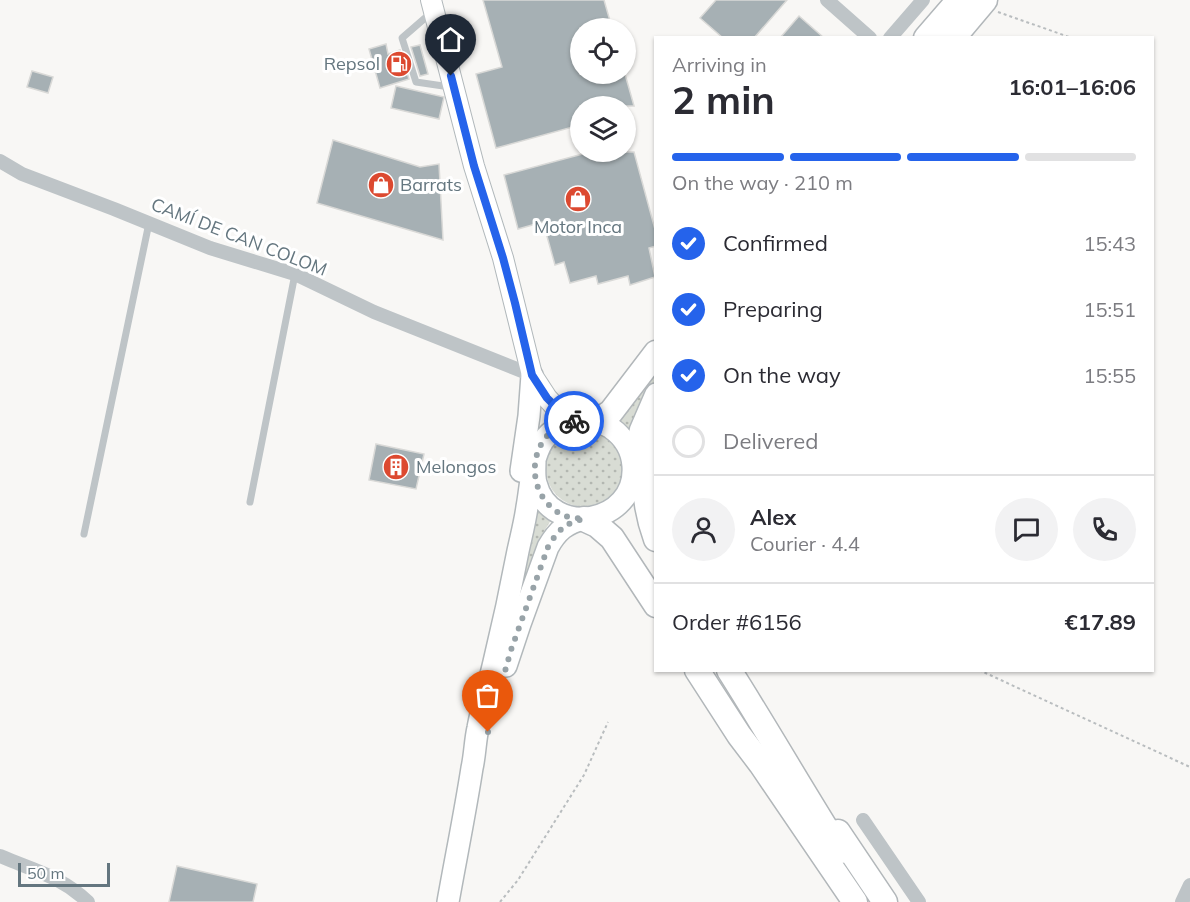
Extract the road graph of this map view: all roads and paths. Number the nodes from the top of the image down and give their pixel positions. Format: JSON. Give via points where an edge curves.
{"nodes":[{"id":1,"x":827,"y":0,"type":"edge"},
{"id":2,"x":923,"y":0,"type":"edge"},
{"id":3,"x":974,"y":2,"type":"edge"},
{"id":4,"x":433,"y":5,"type":"edge"},
{"id":5,"x":868,"y":36,"type":"edge"},
{"id":6,"x":892,"y":36,"type":"edge"},
{"id":7,"x":929,"y":36,"type":"edge"},
{"id":8,"x":954,"y":36,"type":"edge"},
{"id":9,"x":1067,"y":36,"type":"edge"},
{"id":10,"x":454,"y":88,"type":"junction"},
{"id":11,"x":0,"y":161,"type":"edge"},
{"id":12,"x":149,"y":223,"type":"junction"},
{"id":13,"x":295,"y":274,"type":"junction"},
{"id":14,"x":654,"y":356,"type":"edge"},
{"id":15,"x":532,"y":375,"type":"junction"},
{"id":16,"x":654,"y":398,"type":"edge"},
{"id":17,"x":584,"y":420,"type":"junction"},
{"id":18,"x":654,"y":421,"type":"edge"},
{"id":19,"x":535,"y":460,"type":"junction"},
{"id":20,"x":632,"y":474,"type":"junction"},
{"id":21,"x":250,"y":502,"type":"dead end"},
{"id":22,"x":584,"y":519,"type":"junction"},
{"id":23,"x":654,"y":533,"type":"edge"},
{"id":24,"x":84,"y":534,"type":"dead end"},
{"id":25,"x":654,"y":557,"type":"edge"},
{"id":26,"x":654,"y":602,"type":"edge"},
{"id":27,"x":699,"y":672,"type":"edge"},
{"id":28,"x":730,"y":672,"type":"edge"},
{"id":29,"x":983,"y":672,"type":"edge"},
{"id":30,"x":608,"y":722,"type":"dead end"},
{"id":31,"x":763,"y":723,"type":"junction"},
{"id":32,"x":478,"y":729,"type":"junction"},
{"id":33,"x":739,"y":735,"type":"junction"},
{"id":34,"x":473,"y":766,"type":"junction"},
{"id":35,"x":1190,"y":767,"type":"edge"},
{"id":36,"x":863,"y":820,"type":"dead end"},
{"id":37,"x":0,"y":856,"type":"edge"},
{"id":38,"x":1190,"y":885,"type":"edge"},
{"id":39,"x":88,"y":902,"type":"edge"},
{"id":40,"x":448,"y":902,"type":"edge"},
{"id":41,"x":500,"y":902,"type":"edge"},
{"id":42,"x":836,"y":902,"type":"edge"},
{"id":43,"x":855,"y":902,"type":"edge"},
{"id":44,"x":871,"y":902,"type":"edge"},
{"id":45,"x":885,"y":902,"type":"edge"},
{"id":46,"x":919,"y":902,"type":"edge"},
{"id":47,"x":1182,"y":902,"type":"edge"}],
"edges":[{"from":1,"to":5,"type":"street"},
{"from":2,"to":6,"type":"street"},
{"from":3,"to":7,"type":"highway"},
{"from":3,"to":8,"type":"highway"},
{"from":3,"to":9,"type":"path"},
{"from":4,"to":10,"type":"main road"},
{"from":4,"to":10,"type":"lane","via":[[402,38],[416,82]]},
{"from":10,"to":15,"type":"main road"},
{"from":11,"to":12,"type":"street","name":"CAMÍ DE CAN COLOM","via":[[22,174]]},
{"from":12,"to":13,"type":"street","name":"CAMÍ DE CAN COLOM","via":[[210,248]]},
{"from":12,"to":24,"type":"lane"},
{"from":13,"to":15,"type":"street","name":"CAMÍ DE CAN COLOM","via":[[374,312]]},
{"from":13,"to":21,"type":"lane"},
{"from":14,"to":17,"type":"highway","via":[[611,412],[602,418]]},
{"from":15,"to":17,"type":"main road","via":[[560,411]]},
{"from":15,"to":19,"type":"main road","via":[[539,416]]},
{"from":15,"to":32,"type":"main road","via":[[504,578],[477,703]]},
{"from":16,"to":20,"type":"main road","via":[[636,442]]},
{"from":17,"to":19,"type":"main road","via":[[552,431]]},
{"from":17,"to":20,"type":"main road","via":[[604,424],[620,436],[628,447]]},
{"from":18,"to":23,"type":"highway","via":[[647,443],[645,485]]},
{"from":19,"to":22,"type":"main road","via":[[536,483],[547,502],[564,515]]},
{"from":19,"to":32,"type":"main road"},
{"from":20,"to":22,"type":"main road","via":[[623,500],[598,517]]},
{"from":20,"to":25,"type":"highway","via":[[632,497],[641,532]]},
{"from":22,"to":26,"type":"highway","via":[[612,538]]},
{"from":22,"to":34,"type":"main road","via":[[565,525],[548,547],[511,650],[488,732]]},
{"from":27,"to":33,"type":"highway"},
{"from":28,"to":31,"type":"highway"},
{"from":29,"to":35,"type":"path"},
{"from":30,"to":41,"type":"path","via":[[584,775]]},
{"from":31,"to":44,"type":"highway"},
{"from":31,"to":45,"type":"highway"},
{"from":32,"to":34,"type":"main road"},
{"from":33,"to":42,"type":"highway"},
{"from":33,"to":43,"type":"highway"},
{"from":34,"to":40,"type":"main road"},
{"from":36,"to":46,"type":"street"},
{"from":37,"to":39,"type":"street","via":[[49,876]]},
{"from":38,"to":47,"type":"street"}]}
